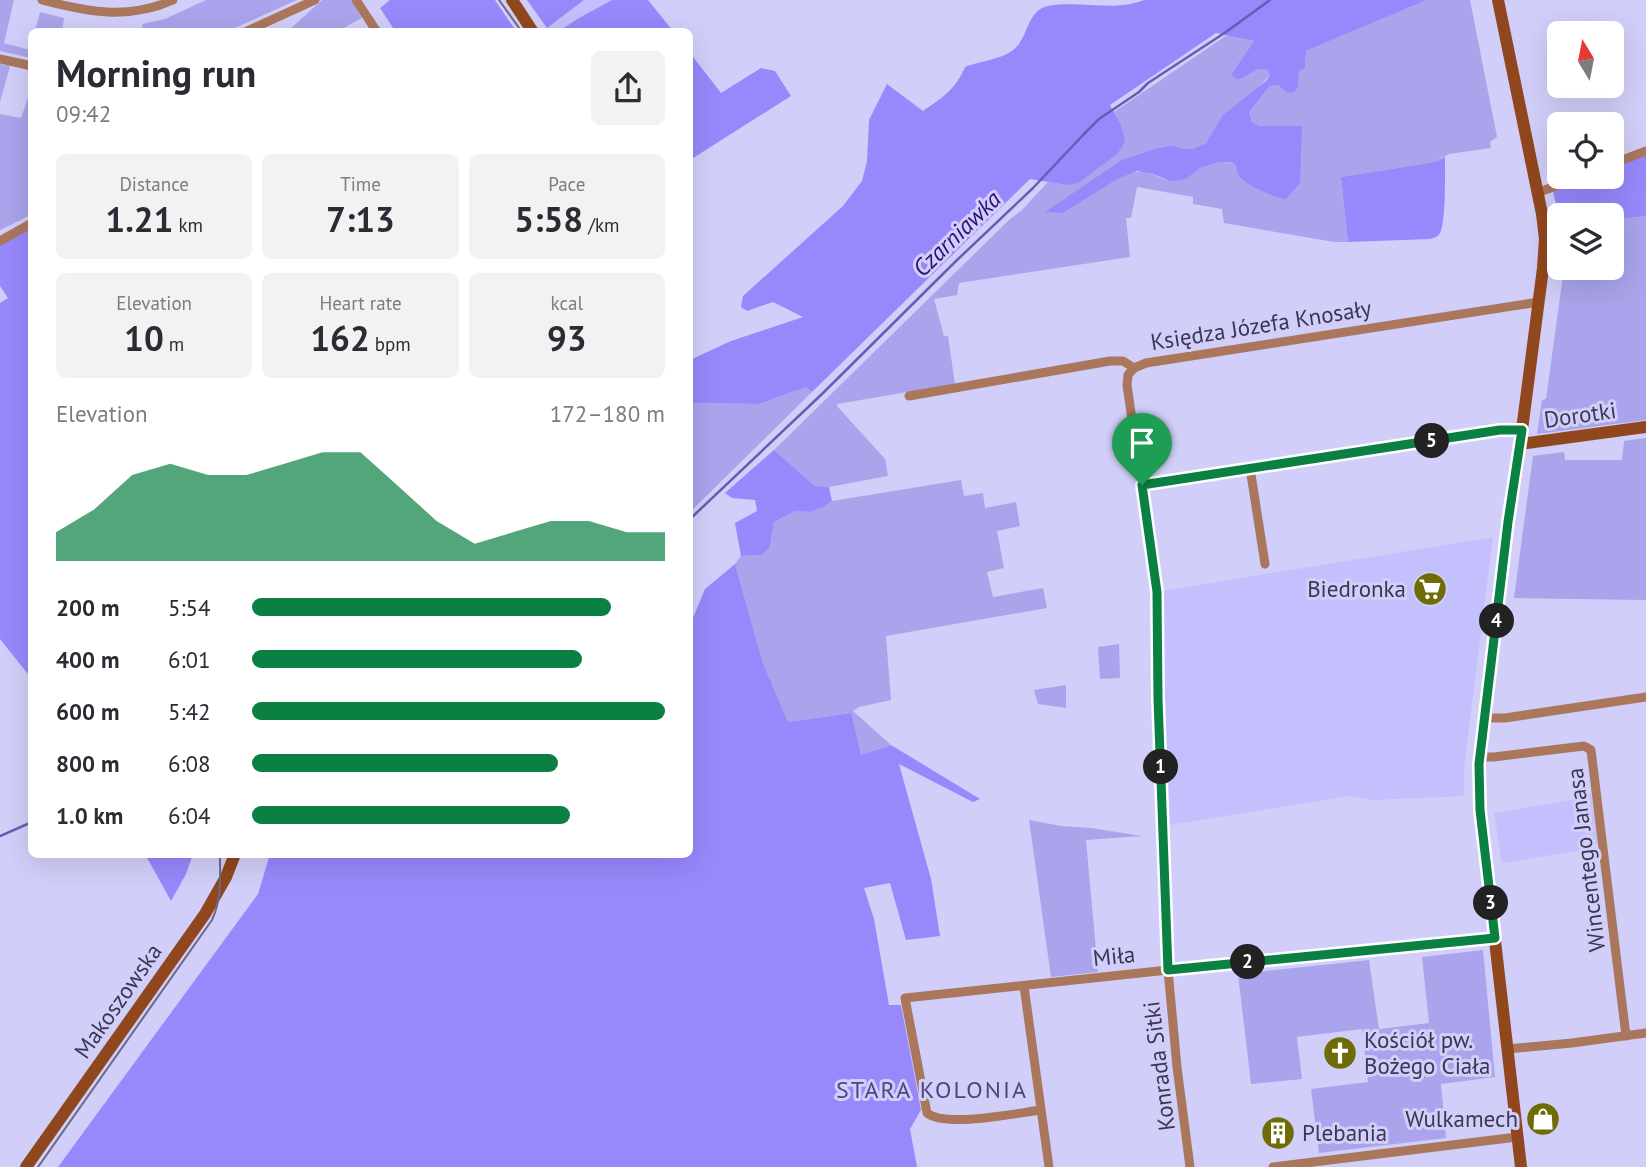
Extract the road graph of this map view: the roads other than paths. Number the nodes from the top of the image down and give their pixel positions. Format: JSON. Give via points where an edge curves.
{"nodes":[{"id":1,"x":43,"y":0,"type":"edge"},
{"id":2,"x":173,"y":0,"type":"edge"},
{"id":3,"x":315,"y":0,"type":"edge"},
{"id":4,"x":356,"y":0,"type":"edge"},
{"id":5,"x":512,"y":0,"type":"edge"},
{"id":6,"x":1498,"y":0,"type":"edge"},
{"id":7,"x":255,"y":28,"type":"edge"},
{"id":8,"x":371,"y":28,"type":"edge"},
{"id":9,"x":530,"y":28,"type":"edge"},
{"id":10,"x":0,"y":59,"type":"edge"},
{"id":11,"x":28,"y":65,"type":"edge"},
{"id":12,"x":1646,"y":151,"type":"edge"},
{"id":13,"x":1624,"y":159,"type":"edge"},
{"id":14,"x":1548,"y":189,"type":"edge"},
{"id":15,"x":1537,"y":193,"type":"junction"},
{"id":16,"x":28,"y":225,"type":"edge"},
{"id":17,"x":0,"y":241,"type":"edge"},
{"id":18,"x":1539,"y":302,"type":"junction"},
{"id":19,"x":1134,"y":368,"type":"junction"},
{"id":20,"x":909,"y":397,"type":"dead end"},
{"id":21,"x":1646,"y":427,"type":"edge"},
{"id":22,"x":1521,"y":437,"type":"junction"},
{"id":23,"x":1250,"y":468,"type":"junction"},
{"id":24,"x":1142,"y":485,"type":"junction"},
{"id":25,"x":1265,"y":564,"type":"dead end"},
{"id":26,"x":1646,"y":697,"type":"edge"},
{"id":27,"x":1485,"y":718,"type":"junction"},
{"id":28,"x":1480,"y":757,"type":"junction"},
{"id":29,"x":233,"y":858,"type":"edge"},
{"id":30,"x":1495,"y":938,"type":"junction"},
{"id":31,"x":1168,"y":970,"type":"junction"},
{"id":32,"x":1024,"y":986,"type":"junction"},
{"id":33,"x":1646,"y":1033,"type":"edge"},
{"id":34,"x":1626,"y":1036,"type":"junction"},
{"id":35,"x":1507,"y":1049,"type":"junction"},
{"id":36,"x":1041,"y":1110,"type":"junction"},
{"id":37,"x":1517,"y":1137,"type":"junction"},
{"id":38,"x":26,"y":1167,"type":"edge"},
{"id":39,"x":1049,"y":1167,"type":"edge"},
{"id":40,"x":1190,"y":1167,"type":"edge"},
{"id":41,"x":1273,"y":1167,"type":"edge"},
{"id":42,"x":1521,"y":1167,"type":"edge"}],
"edges":[{"from":1,"to":2,"type":"street","via":[[108,12],[152,8]]},
{"from":3,"to":7,"type":"street"},
{"from":4,"to":8,"type":"street"},
{"from":5,"to":9,"type":"main road"},
{"from":6,"to":15,"type":"main road"},
{"from":10,"to":11,"type":"street"},
{"from":12,"to":13,"type":"street"},
{"from":14,"to":15,"type":"street"},
{"from":15,"to":18,"type":"main road","via":[[1545,239]]},
{"from":16,"to":17,"type":"street"},
{"from":18,"to":19,"type":"street","name":"Księdza Józefa Knosały"},
{"from":18,"to":22,"type":"main road"},
{"from":19,"to":20,"type":"street","name":"Księdza Józefa Knosały","via":[[1123,361],[1111,362]]},
{"from":19,"to":24,"type":"street","name":"Konrada Sitki","via":[[1127,385]]},
{"from":21,"to":22,"type":"main road","name":"Dorotki"},
{"from":22,"to":23,"type":"street","via":[[1500,430]]},
{"from":22,"to":27,"type":"main road"},
{"from":23,"to":24,"type":"street"},
{"from":23,"to":25,"type":"street"},
{"from":24,"to":31,"type":"street","name":"Konrada Sitki","via":[[1157,592]]},
{"from":26,"to":27,"type":"street"},
{"from":27,"to":28,"type":"main road"},
{"from":28,"to":30,"type":"main road","via":[[1480,810]]},
{"from":28,"to":34,"type":"street","name":"Wincentego Janasa","via":[[1584,746],[1591,750]]},
{"from":29,"to":38,"type":"main road","name":"Makoszowska","via":[[205,914]]},
{"from":30,"to":31,"type":"street","name":"Miła"},
{"from":30,"to":35,"type":"main road"},
{"from":31,"to":32,"type":"street","name":"Miła"},
{"from":31,"to":40,"type":"street","name":"Konrada Sitki"},
{"from":32,"to":36,"type":"street"},
{"from":32,"to":36,"type":"street","name":"Miła","via":[[905,998],[927,1113],[938,1119],[959,1120]]},
{"from":33,"to":34,"type":"street"},
{"from":34,"to":35,"type":"street"},
{"from":35,"to":37,"type":"main road"},
{"from":36,"to":39,"type":"street"},
{"from":37,"to":41,"type":"street"},
{"from":37,"to":42,"type":"main road"}]}
